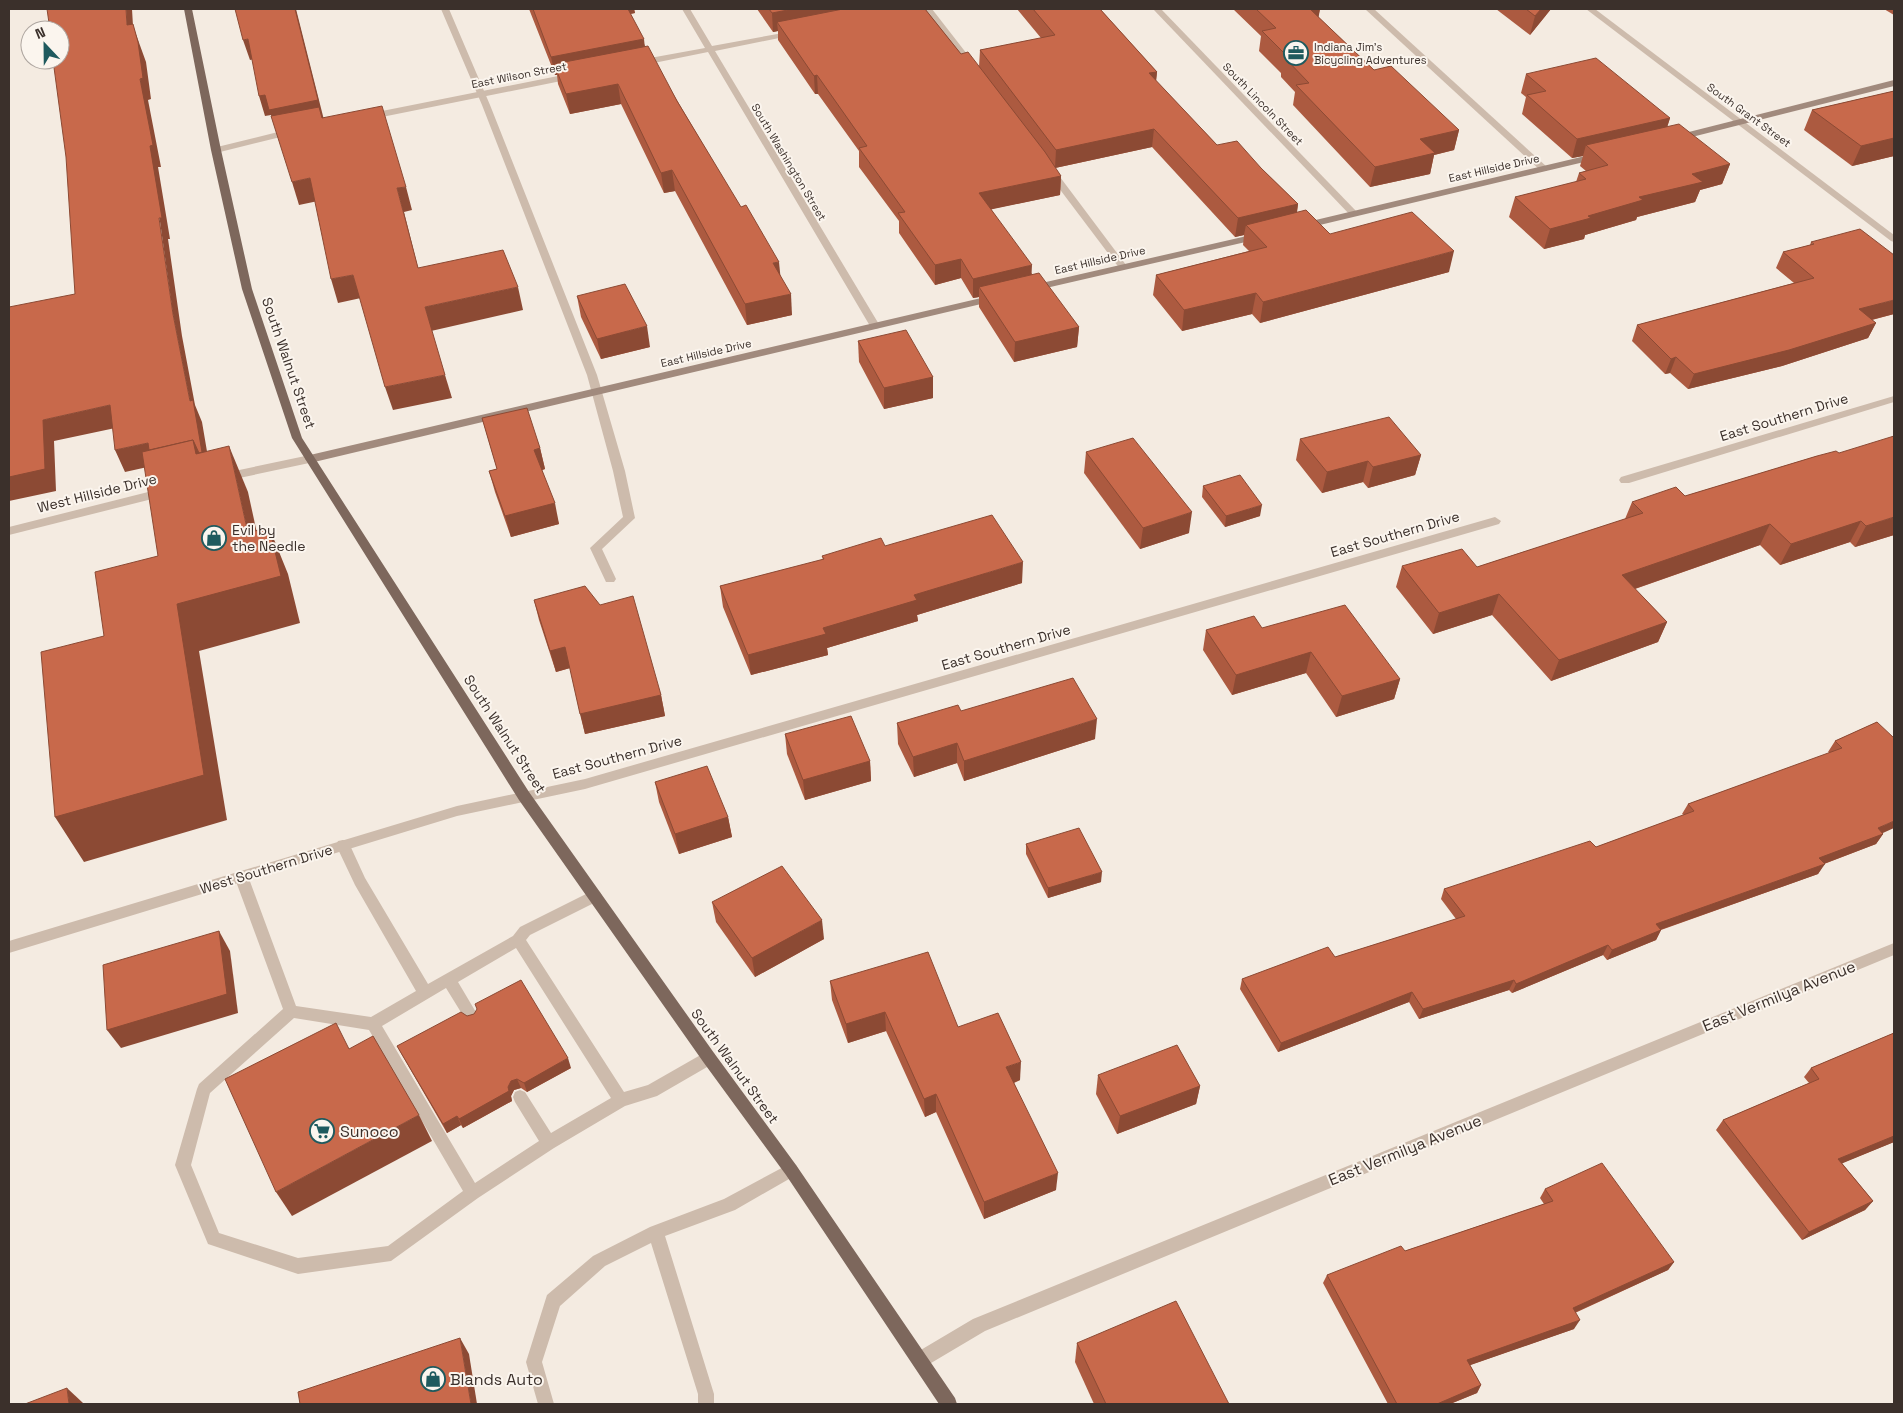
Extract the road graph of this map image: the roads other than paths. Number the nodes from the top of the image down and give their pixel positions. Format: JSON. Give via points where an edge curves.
{"nodes":[{"id":1,"x":188,"y":9,"type":"edge"},
{"id":2,"x":445,"y":9,"type":"edge"},
{"id":3,"x":686,"y":9,"type":"edge"},
{"id":4,"x":928,"y":9,"type":"edge"},
{"id":5,"x":1157,"y":9,"type":"edge"},
{"id":6,"x":1369,"y":9,"type":"edge"},
{"id":7,"x":1590,"y":9,"type":"edge"},
{"id":8,"x":800,"y":32,"type":"edge"},
{"id":9,"x":709,"y":50,"type":"junction"},
{"id":10,"x":627,"y":66,"type":"edge"},
{"id":11,"x":975,"y":71,"type":"edge"},
{"id":12,"x":578,"y":75,"type":"edge"},
{"id":13,"x":1894,"y":83,"type":"edge"},
{"id":14,"x":481,"y":94,"type":"junction"},
{"id":15,"x":356,"y":119,"type":"edge"},
{"id":16,"x":1740,"y":123,"type":"junction"},
{"id":17,"x":301,"y":130,"type":"edge"},
{"id":18,"x":1666,"y":140,"type":"edge"},
{"id":19,"x":216,"y":150,"type":"junction"},
{"id":20,"x":1609,"y":154,"type":"edge"},
{"id":21,"x":1045,"y":164,"type":"edge"},
{"id":22,"x":1544,"y":169,"type":"junction"},
{"id":23,"x":1354,"y":214,"type":"junction"},
{"id":24,"x":1296,"y":228,"type":"edge"},
{"id":25,"x":1267,"y":234,"type":"edge"},
{"id":26,"x":1894,"y":239,"type":"edge"},
{"id":27,"x":1123,"y":267,"type":"junction"},
{"id":28,"x":1027,"y":290,"type":"edge"},
{"id":29,"x":1008,"y":294,"type":"edge"},
{"id":30,"x":875,"y":326,"type":"junction"},
{"id":31,"x":596,"y":392,"type":"junction"},
{"id":32,"x":1894,"y":399,"type":"edge"},
{"id":33,"x":310,"y":459,"type":"junction"},
{"id":34,"x":218,"y":479,"type":"edge"},
{"id":35,"x":1625,"y":480,"type":"dead end"},
{"id":36,"x":180,"y":488,"type":"edge"},
{"id":37,"x":1494,"y":521,"type":"dead end"},
{"id":38,"x":9,"y":531,"type":"edge"},
{"id":39,"x":610,"y":580,"type":"dead end"},
{"id":40,"x":524,"y":796,"type":"junction"},
{"id":41,"x":343,"y":845,"type":"junction"},
{"id":42,"x":241,"y":876,"type":"junction"},
{"id":43,"x":595,"y":896,"type":"junction"},
{"id":44,"x":518,"y":940,"type":"junction"},
{"id":45,"x":9,"y":947,"type":"edge"},
{"id":46,"x":1894,"y":949,"type":"edge"},
{"id":47,"x":448,"y":980,"type":"junction"},
{"id":48,"x":424,"y":994,"type":"junction"},
{"id":49,"x":291,"y":1011,"type":"junction"},
{"id":50,"x":472,"y":1018,"type":"edge"},
{"id":51,"x":373,"y":1024,"type":"junction"},
{"id":52,"x":709,"y":1058,"type":"junction"},
{"id":53,"x":520,"y":1096,"type":"dead end"},
{"id":54,"x":622,"y":1100,"type":"junction"},
{"id":55,"x":549,"y":1144,"type":"junction"},
{"id":56,"x":790,"y":1170,"type":"junction"},
{"id":57,"x":474,"y":1192,"type":"junction"},
{"id":58,"x":656,"y":1232,"type":"junction"},
{"id":59,"x":920,"y":1360,"type":"junction"},
{"id":60,"x":546,"y":1404,"type":"edge"},
{"id":61,"x":706,"y":1404,"type":"edge"},
{"id":62,"x":949,"y":1404,"type":"edge"}],
"edges":[{"from":1,"to":19,"type":"main road","name":"South Walnut Street"},
{"from":2,"to":14,"type":"street"},
{"from":3,"to":9,"type":"street","name":"South Washington Street"},
{"from":4,"to":11,"type":"street"},
{"from":5,"to":23,"type":"street","name":"South Lincoln Street"},
{"from":6,"to":22,"type":"street"},
{"from":7,"to":16,"type":"street","name":"South Grant Street"},
{"from":8,"to":9,"type":"street"},
{"from":9,"to":10,"type":"street"},
{"from":9,"to":30,"type":"street","name":"South Washington Street"},
{"from":12,"to":14,"type":"street","name":"East Wilson Street"},
{"from":13,"to":16,"type":"main road"},
{"from":14,"to":15,"type":"street","name":"East Wilson Street"},
{"from":14,"to":31,"type":"street"},
{"from":16,"to":18,"type":"main road"},
{"from":16,"to":26,"type":"street","name":"South Grant Street"},
{"from":17,"to":19,"type":"street"},
{"from":19,"to":33,"type":"main road","name":"South Walnut Street","via":[[247,289],[297,438]]},
{"from":20,"to":22,"type":"main road","name":"East Hillside Drive"},
{"from":21,"to":27,"type":"street"},
{"from":22,"to":23,"type":"main road","name":"East Hillside Drive"},
{"from":23,"to":24,"type":"main road","name":"East Hillside Drive"},
{"from":25,"to":27,"type":"main road","name":"East Hillside Drive"},
{"from":27,"to":28,"type":"main road","name":"East Hillside Drive"},
{"from":29,"to":30,"type":"main road","name":"East Hillside Drive"},
{"from":30,"to":31,"type":"main road","name":"East Hillside Drive"},
{"from":31,"to":33,"type":"main road","name":"East Hillside Drive"},
{"from":31,"to":39,"type":"street","via":[[629,518],[596,548]]},
{"from":32,"to":35,"type":"street","name":"East Southern Drive"},
{"from":33,"to":34,"type":"street"},
{"from":33,"to":40,"type":"main road","name":"South Walnut Street"},
{"from":36,"to":38,"type":"street","name":"West Hillside Drive"},
{"from":37,"to":40,"type":"street","name":"East Southern Drive","via":[[585,784]]},
{"from":40,"to":41,"type":"street","name":"West Southern Drive","via":[[457,811]]},
{"from":40,"to":43,"type":"main road","name":"South Walnut Street"},
{"from":41,"to":42,"type":"street","name":"West Southern Drive"},
{"from":41,"to":48,"type":"street"},
{"from":42,"to":45,"type":"street","name":"West Southern Drive"},
{"from":42,"to":49,"type":"street"},
{"from":43,"to":44,"type":"street","via":[[525,931]]},
{"from":43,"to":52,"type":"main road","name":"South Walnut Street"},
{"from":44,"to":47,"type":"street"},
{"from":44,"to":54,"type":"street"},
{"from":46,"to":59,"type":"street","name":"East Vermilya Avenue","via":[[979,1325]]},
{"from":47,"to":48,"type":"street"},
{"from":47,"to":50,"type":"street"},
{"from":48,"to":51,"type":"street"},
{"from":49,"to":51,"type":"street"},
{"from":49,"to":57,"type":"street","via":[[204,1089],[183,1164],[214,1238],[298,1266],[391,1253]]},
{"from":51,"to":57,"type":"street"},
{"from":52,"to":54,"type":"street","via":[[652,1092]]},
{"from":52,"to":56,"type":"main road","name":"South Walnut Street"},
{"from":53,"to":55,"type":"street"},
{"from":54,"to":55,"type":"street"},
{"from":55,"to":57,"type":"street"},
{"from":56,"to":58,"type":"street","via":[[729,1205]]},
{"from":56,"to":59,"type":"main road","name":"South Walnut Street"},
{"from":58,"to":60,"type":"street","via":[[599,1261],[554,1301],[534,1362]]},
{"from":58,"to":61,"type":"street","via":[[706,1394]]},
{"from":59,"to":62,"type":"main road","name":"South Walnut Street"}]}
